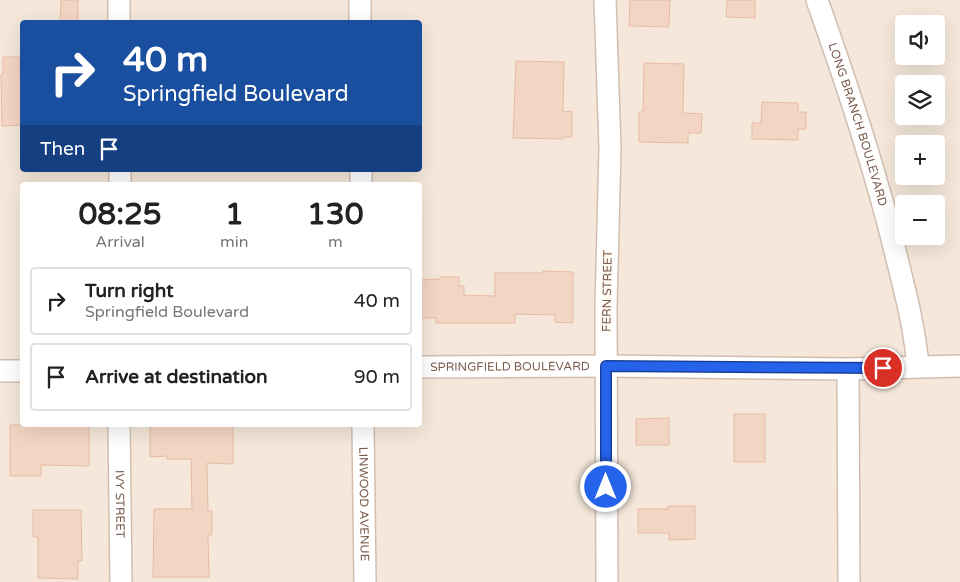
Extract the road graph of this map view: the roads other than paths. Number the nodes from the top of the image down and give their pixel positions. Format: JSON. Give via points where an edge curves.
{"nodes":[{"id":1,"x":119,"y":0,"type":"edge"},
{"id":2,"x":360,"y":0,"type":"edge"},
{"id":3,"x":604,"y":0,"type":"edge"},
{"id":4,"x":817,"y":0,"type":"edge"},
{"id":5,"x":119,"y":20,"type":"edge"},
{"id":6,"x":360,"y":20,"type":"edge"},
{"id":7,"x":606,"y":366,"type":"junction"},
{"id":8,"x":960,"y":366,"type":"edge"},
{"id":9,"x":422,"y":367,"type":"edge"},
{"id":10,"x":918,"y":367,"type":"junction"},
{"id":11,"x":848,"y":369,"type":"junction"},
{"id":12,"x":0,"y":371,"type":"edge"},
{"id":13,"x":20,"y":371,"type":"edge"},
{"id":14,"x":119,"y":427,"type":"edge"},
{"id":15,"x":363,"y":427,"type":"edge"},
{"id":16,"x":121,"y":582,"type":"edge"},
{"id":17,"x":365,"y":582,"type":"edge"},
{"id":18,"x":607,"y":582,"type":"edge"},
{"id":19,"x":849,"y":582,"type":"edge"}],
"edges":[{"from":1,"to":5,"type":"street"},
{"from":2,"to":6,"type":"street"},
{"from":3,"to":7,"type":"street","name":"FERN STREET","via":[[610,148]]},
{"from":4,"to":10,"type":"street","name":"LONG BRANCH BOULEVARD","via":[[860,125],[886,214],[915,336]]},
{"from":7,"to":9,"type":"street","name":"SPRINGFIELD BOULEVARD"},
{"from":7,"to":11,"type":"street","name":"SPRINGFIELD BOULEVARD"},
{"from":7,"to":18,"type":"street","name":"FERN STREET"},
{"from":8,"to":10,"type":"street","name":"SPRINGFIELD BOULEVARD"},
{"from":10,"to":11,"type":"street","name":"SPRINGFIELD BOULEVARD"},
{"from":11,"to":19,"type":"street"},
{"from":12,"to":13,"type":"street"},
{"from":14,"to":16,"type":"street","name":"IVY STREET"},
{"from":15,"to":17,"type":"street","name":"LINWOOD AVENUE"}]}
